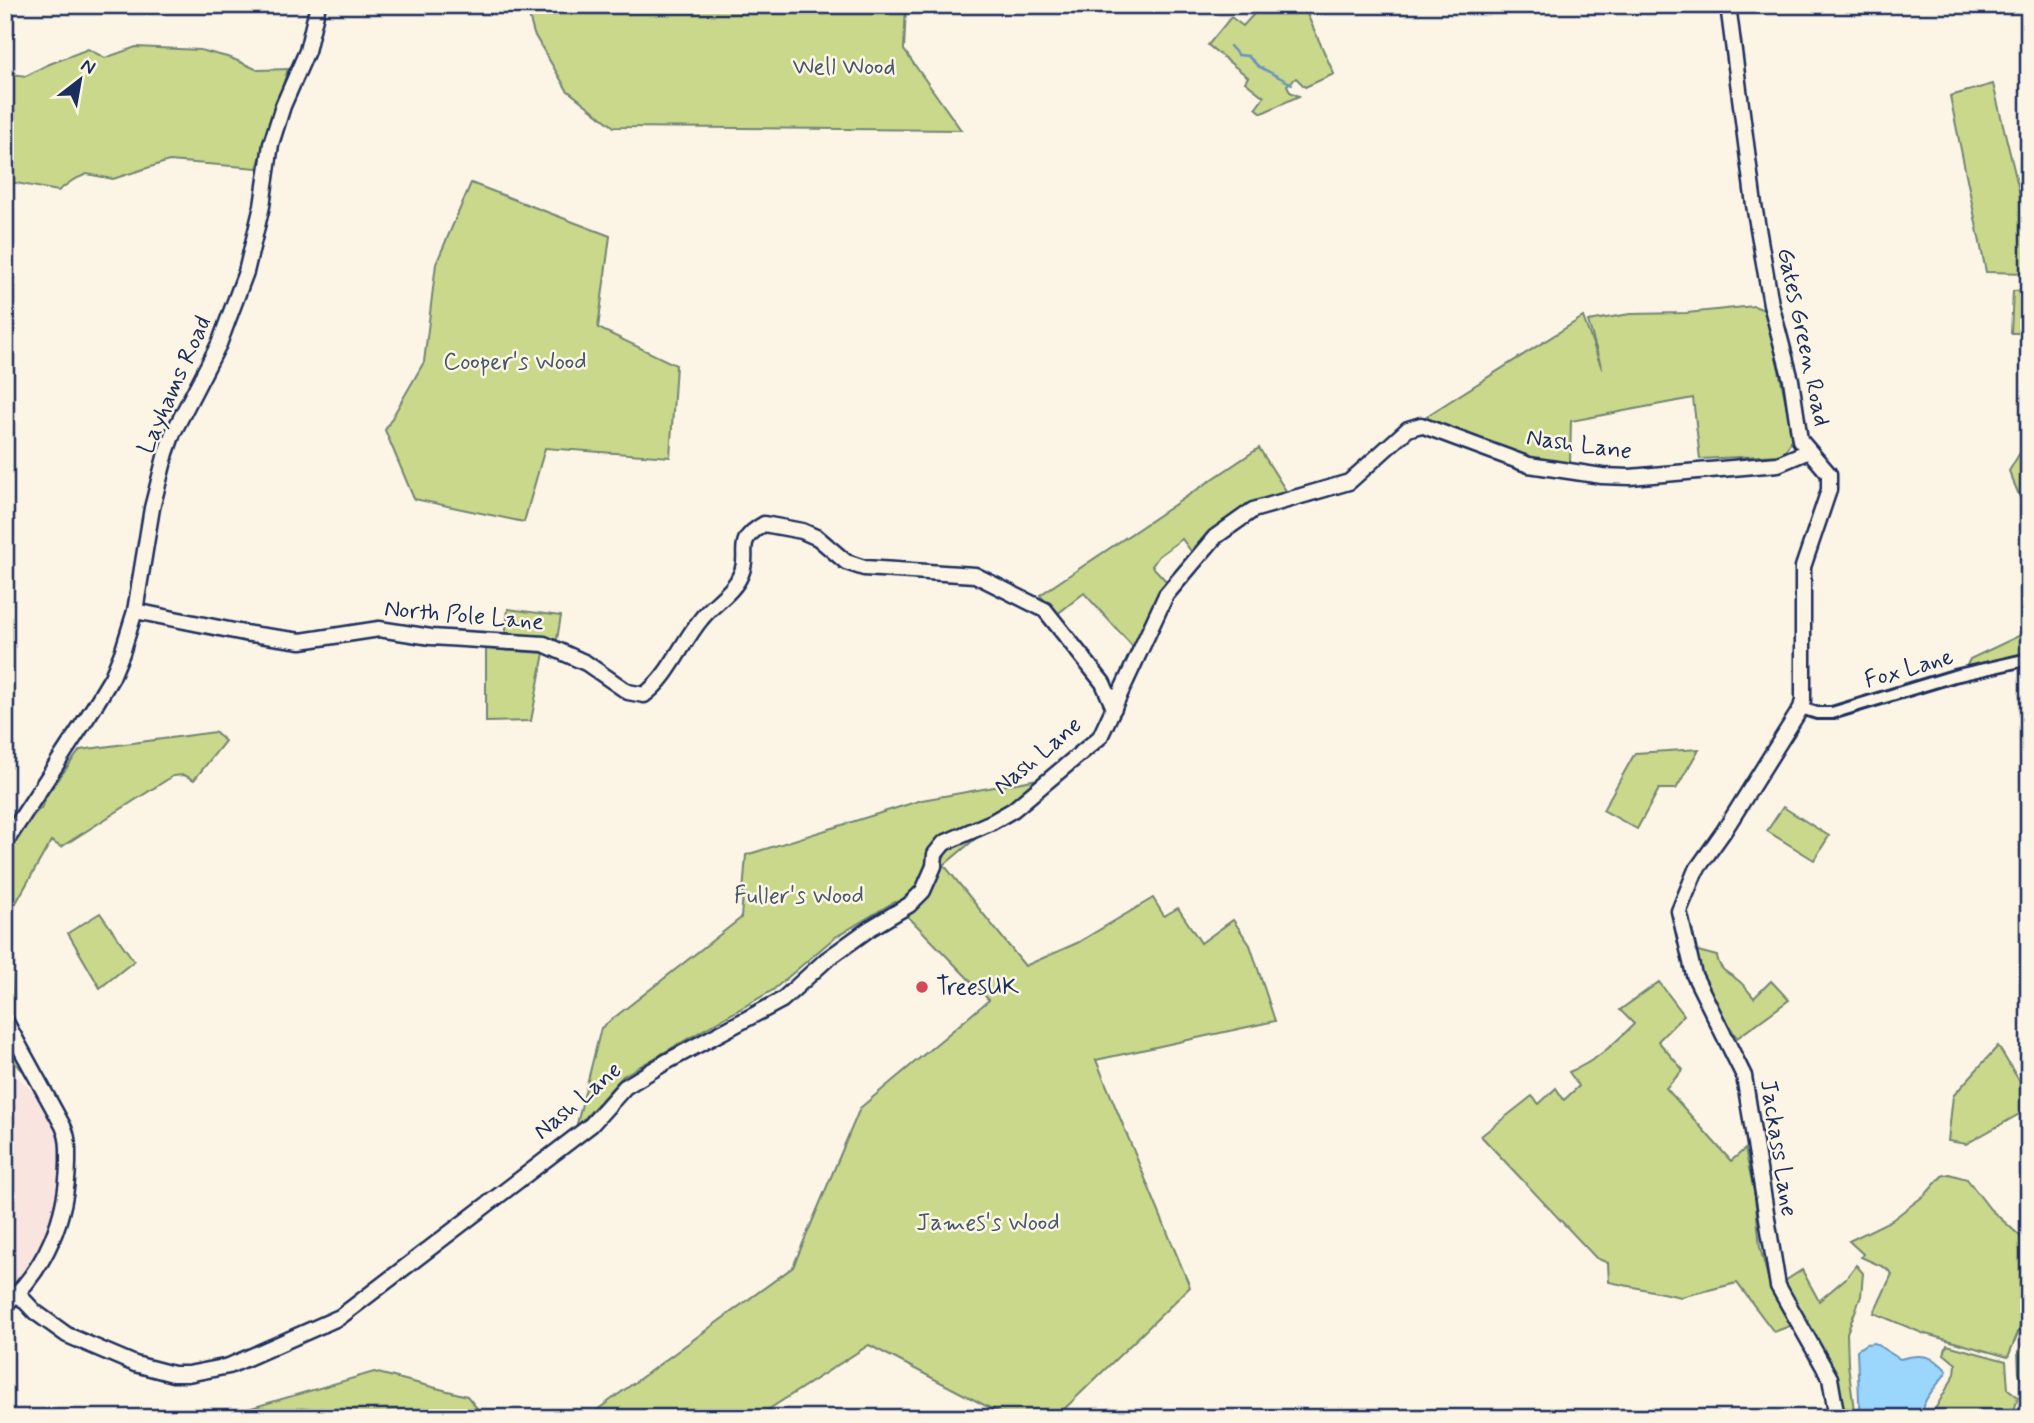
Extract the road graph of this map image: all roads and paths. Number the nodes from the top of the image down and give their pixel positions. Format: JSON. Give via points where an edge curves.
{"nodes":[{"id":1,"x":318,"y":5,"type":"edge"},
{"id":2,"x":1728,"y":5,"type":"edge"},
{"id":3,"x":1809,"y":451,"type":"junction"},
{"id":4,"x":135,"y":611,"type":"junction"},
{"id":5,"x":2029,"y":659,"type":"edge"},
{"id":6,"x":1127,"y":679,"type":"junction"},
{"id":7,"x":1103,"y":683,"type":"junction"},
{"id":8,"x":1114,"y":708,"type":"junction"},
{"id":9,"x":1801,"y":708,"type":"junction"},
{"id":10,"x":5,"y":843,"type":"edge"},
{"id":11,"x":5,"y":1020,"type":"edge"},
{"id":12,"x":18,"y":1294,"type":"junction"},
{"id":13,"x":5,"y":1305,"type":"edge"},
{"id":14,"x":1837,"y":1418,"type":"edge"}],
"edges":[{"from":1,"to":4,"type":"street","name":"Layhams Road","via":[[307,51],[271,144],[246,272],[219,344],[166,453]]},
{"from":2,"to":3,"type":"street","name":"Gates Green Road","via":[[1769,292],[1800,440]]},
{"from":3,"to":6,"type":"street","name":"Nash Lane","via":[[1778,464],[1616,477],[1529,465],[1421,425],[1408,429],[1349,482],[1253,510],[1215,537],[1166,595]]},
{"from":3,"to":9,"type":"street","name":"Gates Green Road","via":[[1829,474],[1829,490],[1803,567]]},
{"from":4,"to":7,"type":"street","name":"North Pole Lane","via":[[301,641],[379,629],[544,644],[586,663],[628,692],[645,695],[656,687],[702,617],[742,573],[746,538],[764,524],[818,538],[846,562],[864,568],[963,572],[1003,588],[1045,610]]},
{"from":4,"to":10,"type":"street","name":"Layhams Road","via":[[107,685]]},
{"from":5,"to":9,"type":"street","name":"Fox Lane","via":[[1832,713]]},
{"from":6,"to":7,"type":"street"},
{"from":6,"to":8,"type":"street","name":"Nash Lane"},
{"from":7,"to":8,"type":"street","name":"North Pole Lane"},
{"from":8,"to":12,"type":"street","name":"Nash Lane","via":[[1100,737],[1013,810],[944,842],[935,854],[923,891],[909,905],[826,960],[782,1000],[625,1087],[591,1125],[341,1317],[229,1366],[173,1374],[135,1364],[67,1335]]},
{"from":9,"to":14,"type":"street","name":"Jackass Lane","via":[[1695,872],[1679,911],[1694,975],[1744,1076],[1778,1286],[1830,1378]]},
{"from":11,"to":12,"type":"street","via":[[63,1126],[68,1145],[63,1211],[44,1257]]},
{"from":12,"to":13,"type":"street"}]}
